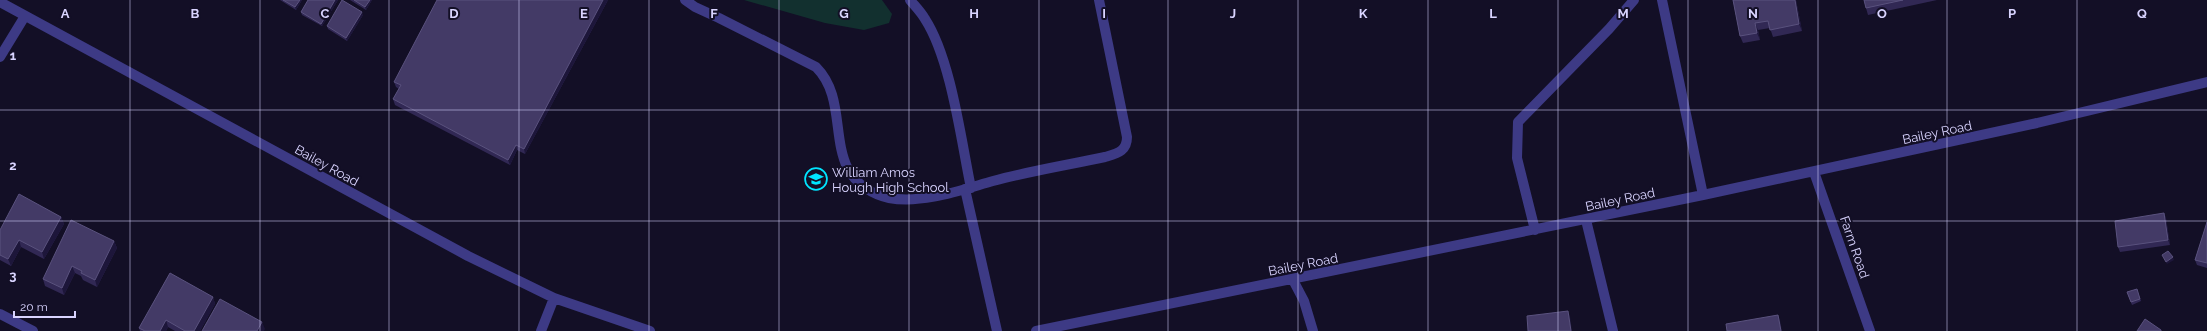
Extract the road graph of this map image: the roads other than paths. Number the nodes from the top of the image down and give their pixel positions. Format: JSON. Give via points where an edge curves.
{"nodes":[{"id":1,"x":685,"y":0,"type":"edge"},
{"id":2,"x":910,"y":0,"type":"edge"},
{"id":3,"x":1099,"y":0,"type":"edge"},
{"id":4,"x":1634,"y":0,"type":"edge"},
{"id":5,"x":1662,"y":0,"type":"edge"},
{"id":6,"x":0,"y":2,"type":"edge"},
{"id":7,"x":25,"y":16,"type":"junction"},
{"id":8,"x":0,"y":57,"type":"edge"},
{"id":9,"x":2207,"y":82,"type":"edge"},
{"id":10,"x":1814,"y":172,"type":"junction"},
{"id":11,"x":968,"y":189,"type":"junction"},
{"id":12,"x":1704,"y":195,"type":"junction"},
{"id":13,"x":1586,"y":220,"type":"junction"},
{"id":14,"x":1535,"y":230,"type":"junction"},
{"id":15,"x":1293,"y":280,"type":"junction"},
{"id":16,"x":554,"y":298,"type":"junction"},
{"id":17,"x":0,"y":314,"type":"edge"},
{"id":18,"x":33,"y":331,"type":"edge"},
{"id":19,"x":541,"y":331,"type":"edge"},
{"id":20,"x":650,"y":331,"type":"edge"},
{"id":21,"x":997,"y":331,"type":"edge"},
{"id":22,"x":1036,"y":331,"type":"edge"},
{"id":23,"x":1313,"y":331,"type":"edge"},
{"id":24,"x":1613,"y":331,"type":"edge"},
{"id":25,"x":1870,"y":331,"type":"edge"}],
"edges":[{"from":1,"to":11,"type":"street","via":[[694,7],[816,68],[824,75],[835,105],[848,168],[863,186],[875,194],[890,198],[920,198]]},
{"from":2,"to":11,"type":"street","via":[[925,19],[939,47],[952,96]]},
{"from":3,"to":11,"type":"street","via":[[1126,126],[1127,145],[1116,154],[992,181]]},
{"from":4,"to":14,"type":"street","via":[[1518,122],[1517,158]]},
{"from":5,"to":12,"type":"street"},
{"from":6,"to":7,"type":"street","name":"Bailey Road"},
{"from":7,"to":8,"type":"street"},
{"from":7,"to":16,"type":"street","name":"Bailey Road","via":[[468,256]]},
{"from":9,"to":10,"type":"street","name":"Bailey Road","via":[[2052,120]]},
{"from":10,"to":12,"type":"street","name":"Bailey Road"},
{"from":10,"to":25,"type":"street","name":"Farm Road"},
{"from":11,"to":21,"type":"street"},
{"from":12,"to":13,"type":"street","name":"Bailey Road"},
{"from":13,"to":14,"type":"street","name":"Bailey Road"},
{"from":13,"to":24,"type":"street"},
{"from":14,"to":15,"type":"street","name":"Bailey Road"},
{"from":15,"to":22,"type":"street","name":"Bailey Road","via":[[1227,291]]},
{"from":15,"to":23,"type":"street","via":[[1304,301]]},
{"from":16,"to":19,"type":"street"},
{"from":16,"to":20,"type":"street","name":"Bailey Road"},
{"from":17,"to":18,"type":"street"}]}
